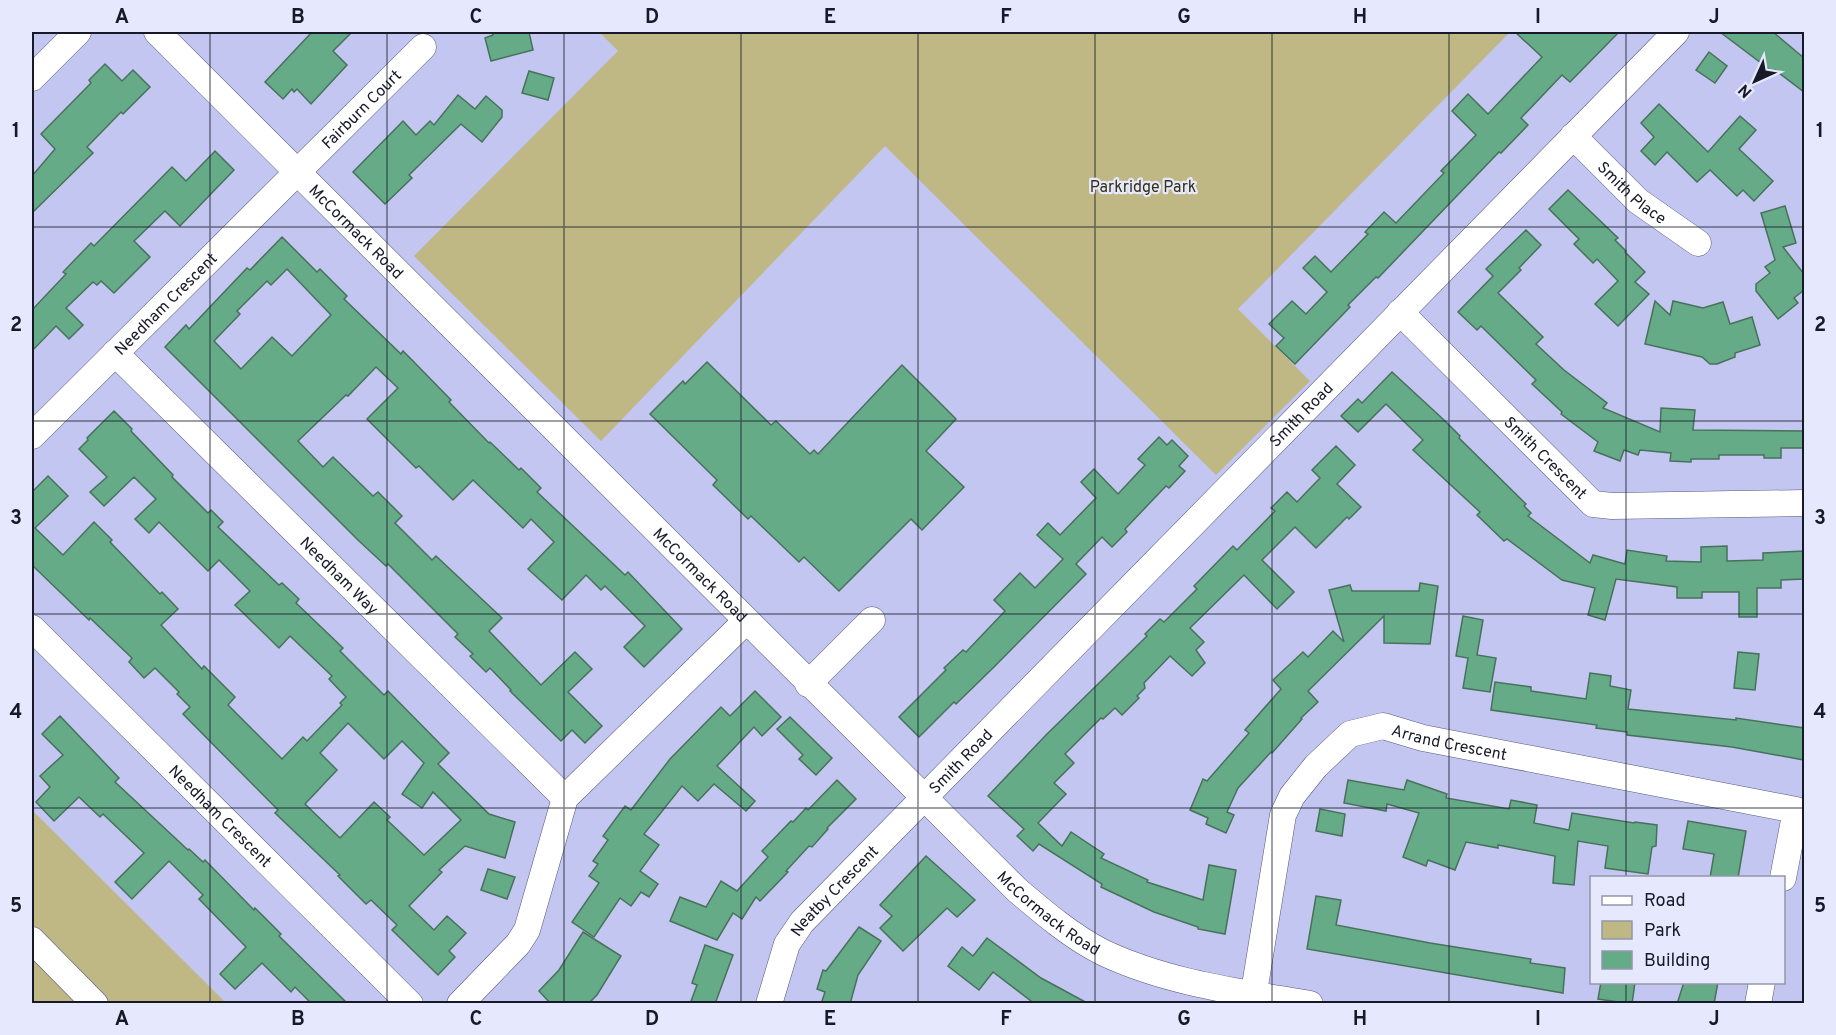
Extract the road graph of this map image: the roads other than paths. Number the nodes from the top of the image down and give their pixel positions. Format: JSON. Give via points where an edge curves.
{"nodes":[{"id":1,"x":78,"y":32,"type":"edge"},
{"id":2,"x":157,"y":32,"type":"edge"},
{"id":3,"x":1676,"y":32,"type":"edge"},
{"id":4,"x":423,"y":47,"type":"dead end"},
{"id":5,"x":32,"y":78,"type":"edge"},
{"id":6,"x":1573,"y":136,"type":"junction"},
{"id":7,"x":297,"y":172,"type":"junction"},
{"id":8,"x":1698,"y":243,"type":"dead end"},
{"id":9,"x":1400,"y":312,"type":"junction"},
{"id":10,"x":115,"y":353,"type":"junction"},
{"id":11,"x":32,"y":436,"type":"edge"},
{"id":12,"x":1804,"y":503,"type":"edge"},
{"id":13,"x":872,"y":620,"type":"dead end"},
{"id":14,"x":747,"y":621,"type":"junction"},
{"id":15,"x":32,"y":628,"type":"edge"},
{"id":16,"x":808,"y":684,"type":"junction"},
{"id":17,"x":926,"y":797,"type":"junction"},
{"id":18,"x":565,"y":798,"type":"junction"},
{"id":19,"x":1800,"y":811,"type":"edge"},
{"id":20,"x":1784,"y":876,"type":"edge"},
{"id":21,"x":32,"y":940,"type":"edge"},
{"id":22,"x":1762,"y":984,"type":"edge"},
{"id":23,"x":1253,"y":999,"type":"edge"},
{"id":24,"x":95,"y":1004,"type":"edge"},
{"id":25,"x":410,"y":1004,"type":"edge"},
{"id":26,"x":460,"y":1004,"type":"edge"},
{"id":27,"x":769,"y":1004,"type":"edge"},
{"id":28,"x":1310,"y":1004,"type":"edge"},
{"id":29,"x":1758,"y":1004,"type":"edge"}],
"edges":[{"from":1,"to":5,"type":"street"},
{"from":2,"to":7,"type":"street","name":"McCormack Road"},
{"from":3,"to":6,"type":"street","name":"Smith Road"},
{"from":4,"to":7,"type":"street","name":"Fairburn Court"},
{"from":6,"to":8,"type":"street","name":"Smith Place","via":[[1638,201]]},
{"from":6,"to":9,"type":"street","name":"Smith Road"},
{"from":7,"to":10,"type":"street","name":"Needham Crescent"},
{"from":7,"to":14,"type":"street","name":"McCormack Road"},
{"from":9,"to":12,"type":"street","name":"Smith Crescent","via":[[1593,504]]},
{"from":9,"to":17,"type":"street","name":"Smith Road"},
{"from":10,"to":11,"type":"street","name":"Needham Crescent"},
{"from":10,"to":18,"type":"street","name":"Needham Way"},
{"from":13,"to":16,"type":"street"},
{"from":14,"to":16,"type":"street","name":"McCormack Road"},
{"from":14,"to":18,"type":"street"},
{"from":15,"to":25,"type":"street","name":"Needham Crescent"},
{"from":16,"to":17,"type":"street","name":"McCormack Road"},
{"from":17,"to":23,"type":"street","name":"McCormack Road","via":[[1017,890],[1058,924],[1101,951],[1149,971]]},
{"from":17,"to":27,"type":"street","name":"Neatby Crescent","via":[[798,928],[787,944]]},
{"from":18,"to":26,"type":"street","via":[[527,930]]},
{"from":19,"to":20,"type":"street","name":"Arrand Crescent"},
{"from":19,"to":23,"type":"street","name":"Arrand Crescent","via":[[1423,738],[1383,726],[1350,734],[1316,766],[1292,796],[1283,815]]},
{"from":21,"to":24,"type":"street"},
{"from":22,"to":29,"type":"street"},
{"from":23,"to":28,"type":"street","name":"McCormack Road"}]}
